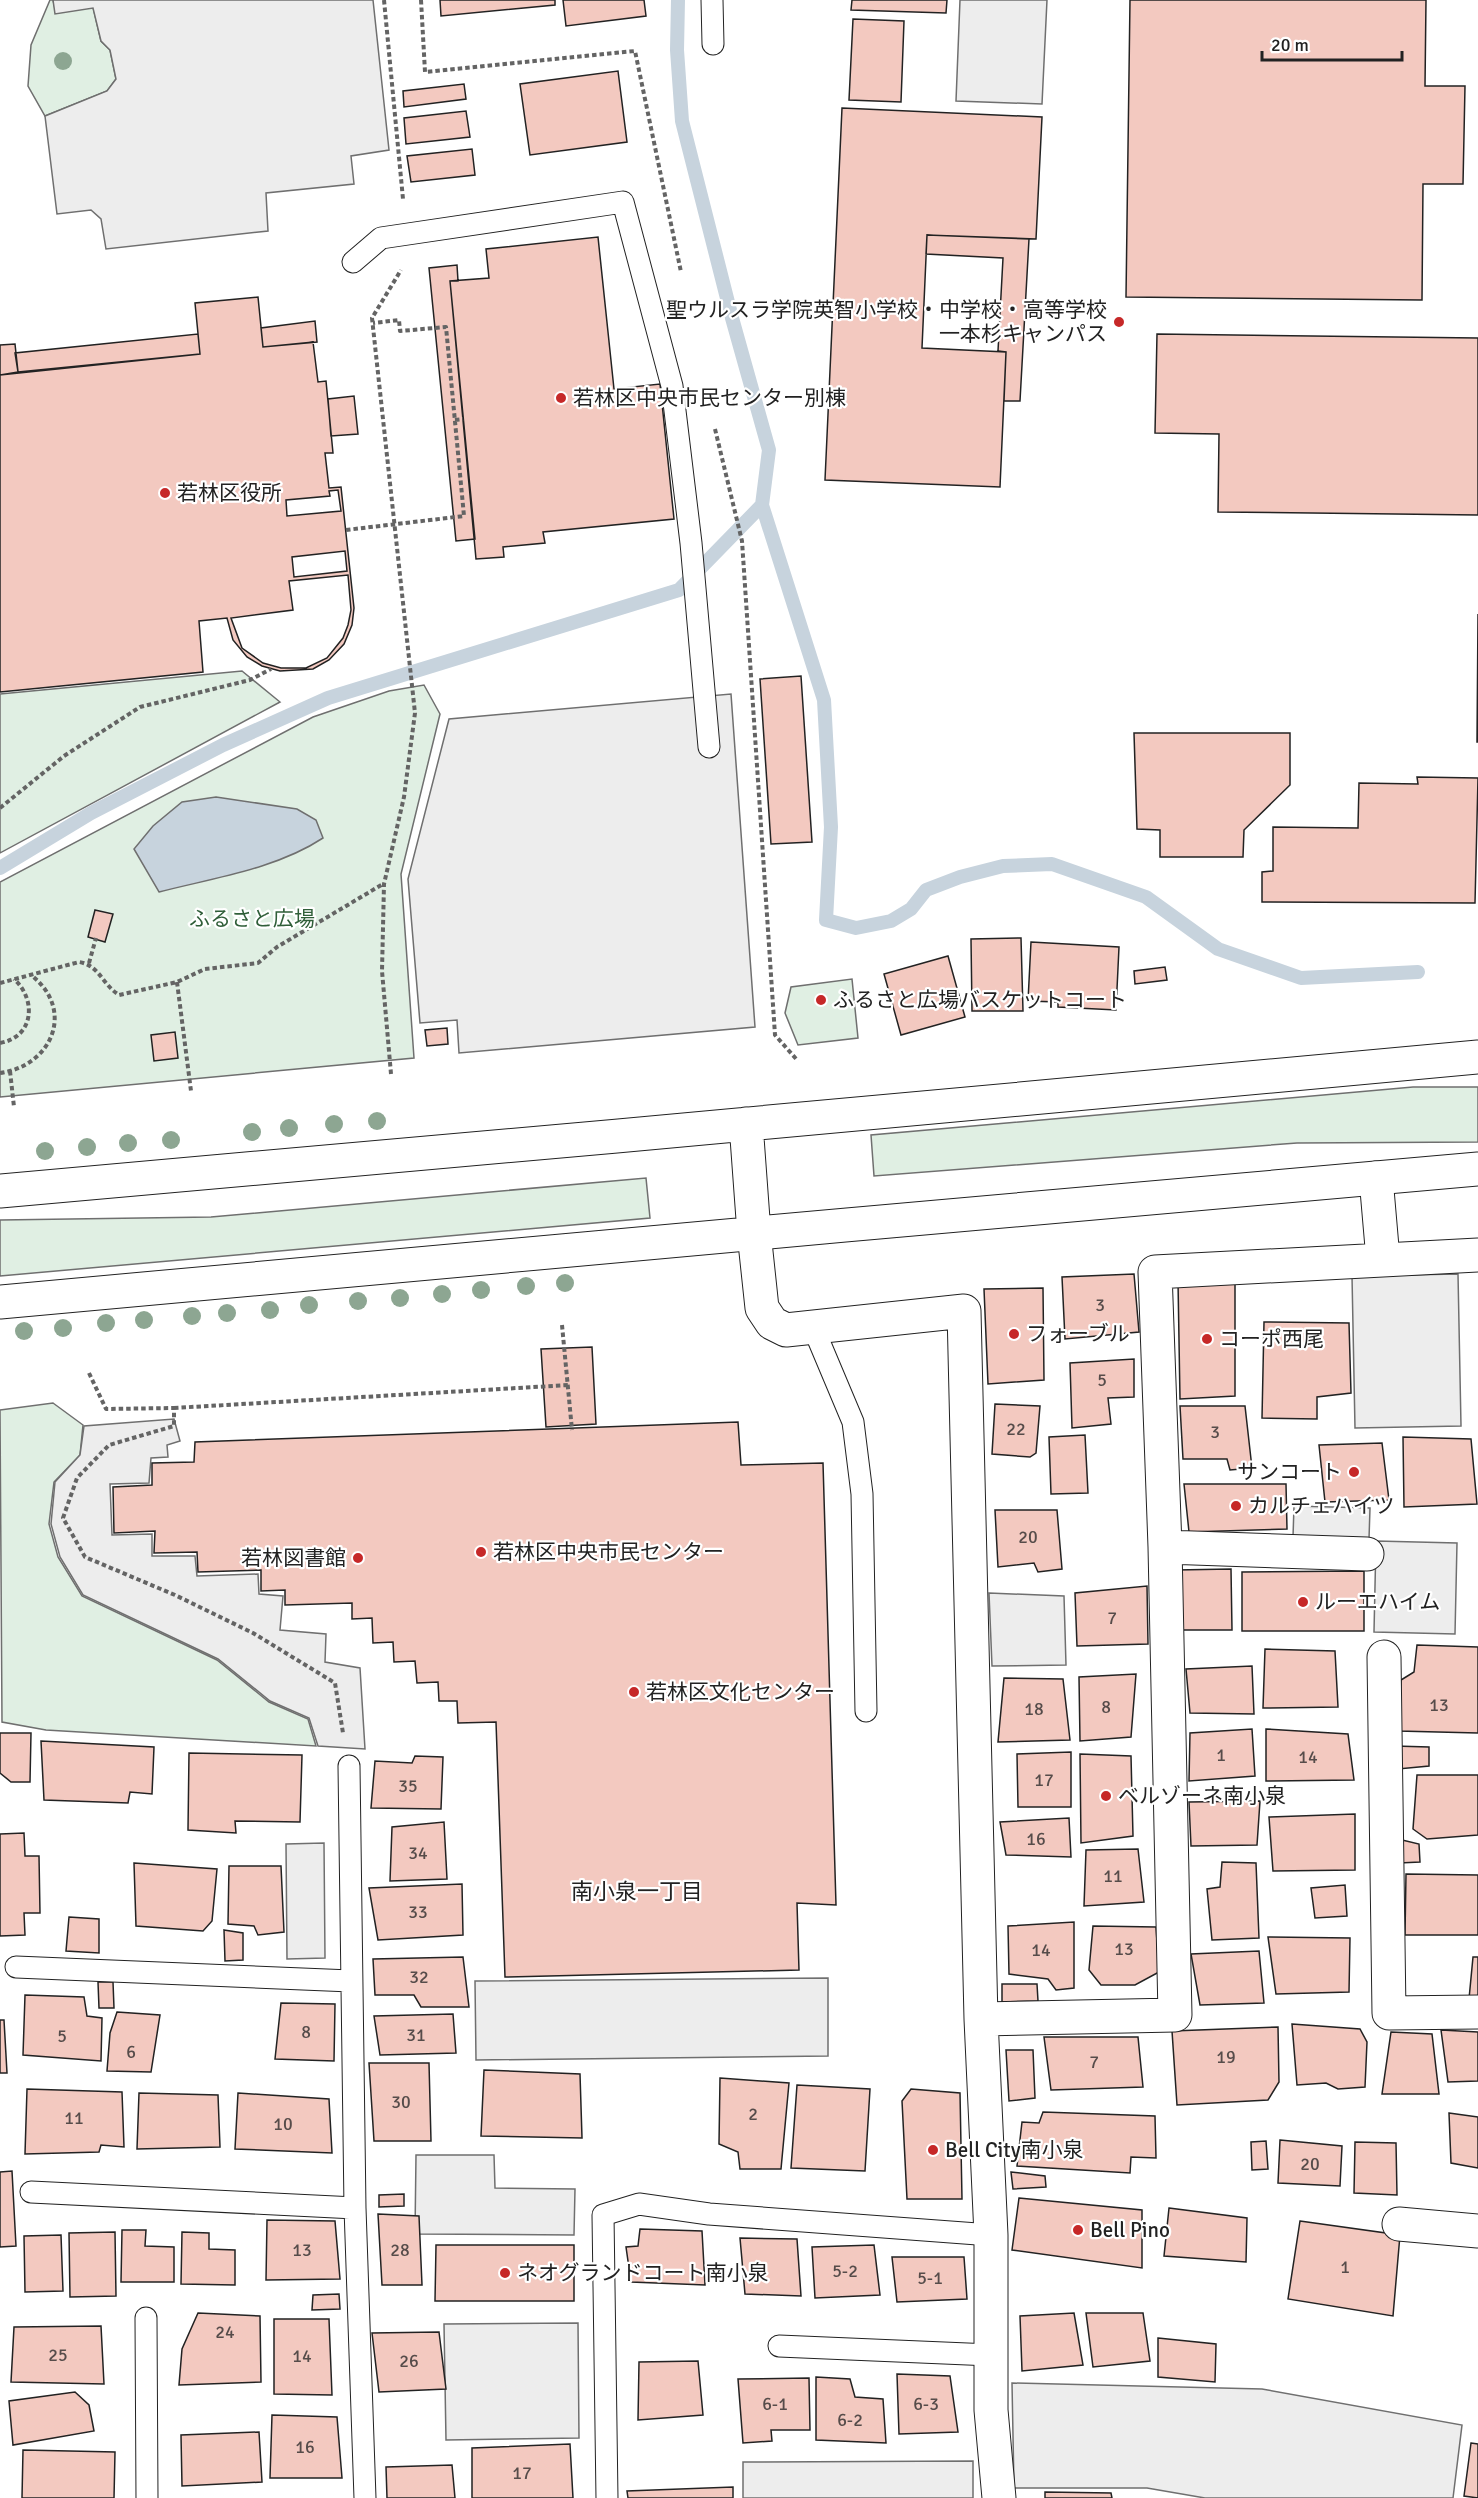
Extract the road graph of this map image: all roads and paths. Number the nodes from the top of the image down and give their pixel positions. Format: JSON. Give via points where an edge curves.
{"nodes":[{"id":1,"x":384,"y":0,"type":"edge"},
{"id":2,"x":712,"y":0,"type":"edge"},
{"id":3,"x":712,"y":44,"type":"dead end"},
{"id":4,"x":406,"y":233,"type":"junction"},
{"id":5,"x":353,"y":262,"type":"dead end"},
{"id":6,"x":372,"y":323,"type":"junction"},
{"id":7,"x":463,"y":419,"type":"dead end"},
{"id":8,"x":455,"y":420,"type":"junction"},
{"id":9,"x":726,"y":473,"type":"dead end"},
{"id":10,"x":395,"y":525,"type":"junction"},
{"id":11,"x":346,"y":531,"type":"dead end"},
{"id":12,"x":272,"y":669,"type":"dead end"},
{"id":13,"x":709,"y":747,"type":"dead end"},
{"id":14,"x":0,"y":808,"type":"edge"},
{"id":15,"x":384,"y":884,"type":"junction"},
{"id":16,"x":96,"y":938,"type":"dead end"},
{"id":17,"x":89,"y":963,"type":"junction"},
{"id":18,"x":32,"y":975,"type":"junction"},
{"id":19,"x":14,"y":980,"type":"junction"},
{"id":20,"x":177,"y":982,"type":"junction"},
{"id":21,"x":0,"y":983,"type":"edge"},
{"id":22,"x":0,"y":1044,"type":"edge"},
{"id":23,"x":1478,"y":1057,"type":"edge"},
{"id":24,"x":798,"y":1061,"type":"dead end"},
{"id":25,"x":10,"y":1071,"type":"junction"},
{"id":26,"x":0,"y":1073,"type":"edge"},
{"id":27,"x":391,"y":1074,"type":"dead end"},
{"id":28,"x":191,"y":1091,"type":"dead end"},
{"id":29,"x":14,"y":1107,"type":"dead end"},
{"id":30,"x":746,"y":1124,"type":"junction"},
{"id":31,"x":1478,"y":1169,"type":"edge"},
{"id":32,"x":1376,"y":1178,"type":"junction"},
{"id":33,"x":0,"y":1191,"type":"edge"},
{"id":34,"x":754,"y":1233,"type":"junction"},
{"id":35,"x":1478,"y":1255,"type":"edge"},
{"id":36,"x":1383,"y":1259,"type":"junction"},
{"id":37,"x":0,"y":1302,"type":"edge"},
{"id":38,"x":562,"y":1325,"type":"dead end"},
{"id":39,"x":813,"y":1327,"type":"junction"},
{"id":40,"x":89,"y":1373,"type":"dead end"},
{"id":41,"x":569,"y":1385,"type":"junction"},
{"id":42,"x":174,"y":1408,"type":"junction"},
{"id":43,"x":572,"y":1430,"type":"dead end"},
{"id":44,"x":1165,"y":1547,"type":"junction"},
{"id":45,"x":1367,"y":1554,"type":"dead end"},
{"id":46,"x":1384,"y":1657,"type":"dead end"},
{"id":47,"x":867,"y":1711,"type":"dead end"},
{"id":48,"x":349,"y":1766,"type":"joint"},
{"id":49,"x":16,"y":1967,"type":"dead end"},
{"id":50,"x":351,"y":1981,"type":"junction"},
{"id":51,"x":1478,"y":2012,"type":"edge"},
{"id":52,"x":981,"y":2019,"type":"junction"},
{"id":53,"x":31,"y":2192,"type":"dead end"},
{"id":54,"x":355,"y":2208,"type":"junction"},
{"id":55,"x":1399,"y":2224,"type":"dead end"},
{"id":56,"x":1478,"y":2231,"type":"edge"},
{"id":57,"x":991,"y":2235,"type":"junction"},
{"id":58,"x":146,"y":2318,"type":"dead end"},
{"id":59,"x":779,"y":2346,"type":"dead end"},
{"id":60,"x":991,"y":2355,"type":"junction"},
{"id":61,"x":147,"y":2498,"type":"edge"},
{"id":62,"x":365,"y":2498,"type":"edge"},
{"id":63,"x":607,"y":2498,"type":"edge"},
{"id":64,"x":999,"y":2498,"type":"edge"}],
"edges":[{"from":1,"to":4,"type":"path"},
{"from":2,"to":3,"type":"lane"},
{"from":4,"to":5,"type":"lane","via":[[381,238]]},
{"from":4,"to":6,"type":"path","via":[[409,258]]},
{"from":4,"to":13,"type":"lane","via":[[623,202],[672,386],[703,658]]},
{"from":6,"to":8,"type":"path","via":[[399,320],[400,331],[446,327]]},
{"from":6,"to":10,"type":"path"},
{"from":7,"to":8,"type":"path"},
{"from":8,"to":10,"type":"path","via":[[465,516]]},
{"from":9,"to":24,"type":"path","via":[[742,541],[775,1035]]},
{"from":10,"to":11,"type":"path"},
{"from":10,"to":15,"type":"path","via":[[415,713],[404,797]]},
{"from":12,"to":14,"type":"path","via":[[250,680],[140,707],[64,756]]},
{"from":15,"to":20,"type":"path","via":[[277,947],[258,963],[205,969]]},
{"from":15,"to":27,"type":"path","via":[[382,971]]},
{"from":16,"to":17,"type":"path"},
{"from":17,"to":18,"type":"path","via":[[67,963]]},
{"from":17,"to":20,"type":"path","via":[[108,988],[119,994]]},
{"from":18,"to":19,"type":"path"},
{"from":18,"to":25,"type":"path","via":[[50,996],[55,1013],[54,1031],[35,1061]]},
{"from":19,"to":21,"type":"path"},
{"from":19,"to":22,"type":"path","via":[[27,994],[30,1016],[18,1036]]},
{"from":20,"to":28,"type":"path"},
{"from":23,"to":30,"type":"street"},
{"from":25,"to":26,"type":"path"},
{"from":25,"to":29,"type":"path"},
{"from":30,"to":33,"type":"street"},
{"from":30,"to":34,"type":"street"},
{"from":31,"to":32,"type":"street"},
{"from":32,"to":34,"type":"street"},
{"from":32,"to":36,"type":"street"},
{"from":34,"to":37,"type":"street"},
{"from":34,"to":39,"type":"street","via":[[762,1308],[772,1323],[786,1330]]},
{"from":35,"to":36,"type":"street"},
{"from":36,"to":44,"type":"street","via":[[1155,1272]]},
{"from":38,"to":41,"type":"path"},
{"from":39,"to":47,"type":"lane","via":[[853,1422],[862,1494]]},
{"from":39,"to":52,"type":"street","via":[[964,1311]]},
{"from":40,"to":42,"type":"path","via":[[106,1409]]},
{"from":41,"to":42,"type":"path"},
{"from":41,"to":43,"type":"path"},
{"from":42,"to":48,"type":"path","via":[[174,1426],[109,1445],[77,1478],[63,1518],[85,1557],[253,1633],[335,1683]]},
{"from":44,"to":45,"type":"street"},
{"from":44,"to":52,"type":"street","via":[[1175,2015]]},
{"from":46,"to":51,"type":"street","via":[[1389,2013]]},
{"from":48,"to":50,"type":"lane"},
{"from":49,"to":50,"type":"lane"},
{"from":50,"to":54,"type":"lane"},
{"from":52,"to":57,"type":"street"},
{"from":53,"to":54,"type":"lane"},
{"from":54,"to":62,"type":"lane"},
{"from":55,"to":56,"type":"street"},
{"from":57,"to":60,"type":"street"},
{"from":57,"to":63,"type":"lane","via":[[709,2214],[639,2204],[603,2215]]},
{"from":58,"to":61,"type":"lane"},
{"from":59,"to":60,"type":"lane"},
{"from":60,"to":64,"type":"street","via":[[991,2410]]}]}
